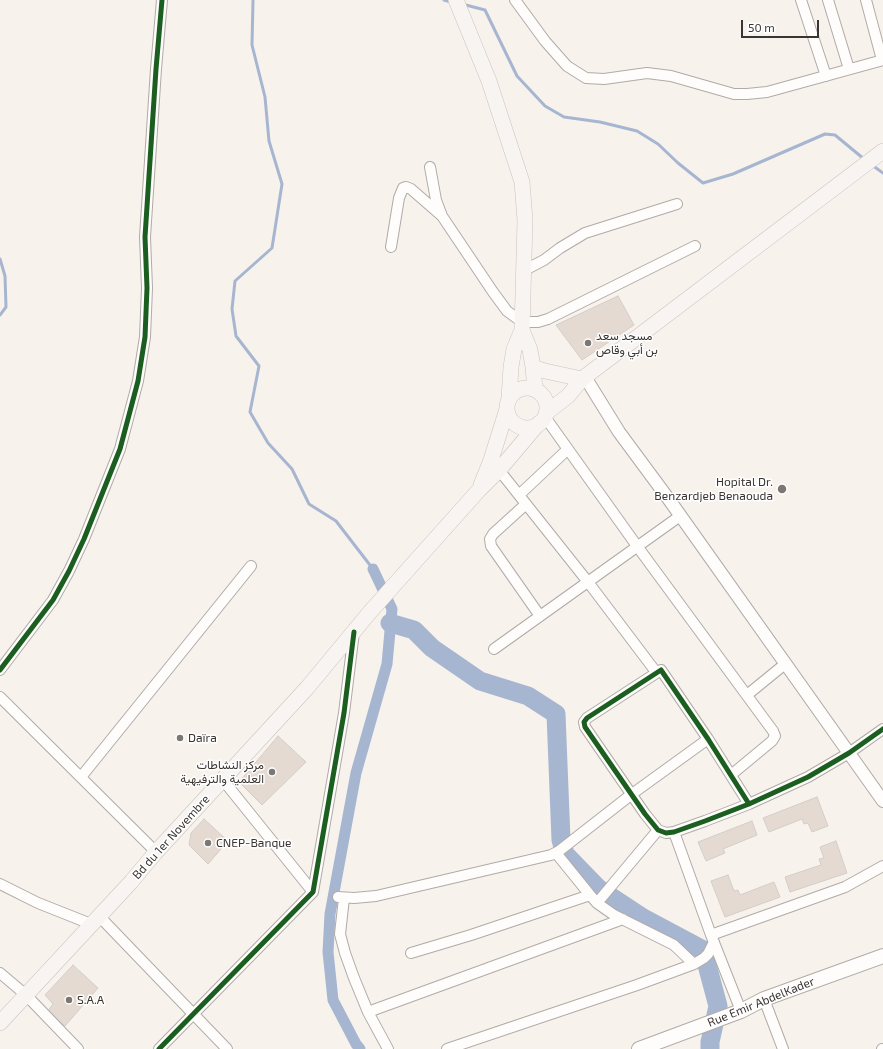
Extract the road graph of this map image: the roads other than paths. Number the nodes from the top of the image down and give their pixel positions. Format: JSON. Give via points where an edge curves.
{"nodes":[{"id":1,"x":162,"y":0,"type":"edge"},
{"id":2,"x":514,"y":0,"type":"edge"},
{"id":3,"x":801,"y":0,"type":"edge"},
{"id":4,"x":828,"y":0,"type":"edge"},
{"id":5,"x":866,"y":0,"type":"edge"},
{"id":6,"x":457,"y":4,"type":"edge"},
{"id":7,"x":883,"y":60,"type":"edge"},
{"id":8,"x":849,"y":70,"type":"junction"},
{"id":9,"x":826,"y":76,"type":"junction"},
{"id":10,"x":883,"y":152,"type":"edge"},
{"id":11,"x":430,"y":167,"type":"dead end"},
{"id":12,"x":677,"y":204,"type":"dead end"},
{"id":13,"x":442,"y":216,"type":"junction"},
{"id":14,"x":695,"y":246,"type":"dead end"},
{"id":15,"x":391,"y":247,"type":"dead end"},
{"id":16,"x":523,"y":271,"type":"junction"},
{"id":17,"x":522,"y":326,"type":"junction"},
{"id":18,"x":533,"y":367,"type":"junction"},
{"id":19,"x":583,"y":378,"type":"junction"},
{"id":20,"x":536,"y":390,"type":"junction"},
{"id":21,"x":508,"y":403,"type":"junction"},
{"id":22,"x":543,"y":418,"type":"junction"},
{"id":23,"x":568,"y":449,"type":"junction"},
{"id":24,"x":500,"y":470,"type":"junction"},
{"id":25,"x":479,"y":490,"type":"junction"},
{"id":26,"x":519,"y":495,"type":"junction"},
{"id":27,"x":526,"y":504,"type":"junction"},
{"id":28,"x":680,"y":516,"type":"junction"},
{"id":29,"x":637,"y":546,"type":"junction"},
{"id":30,"x":250,"y":566,"type":"dead end"},
{"id":31,"x":588,"y":582,"type":"junction"},
{"id":32,"x":540,"y":616,"type":"junction"},
{"id":33,"x":354,"y":632,"type":"junction"},
{"id":34,"x":494,"y":649,"type":"dead end"},
{"id":35,"x":785,"y":664,"type":"junction"},
{"id":36,"x":0,"y":670,"type":"edge"},
{"id":37,"x":656,"y":672,"type":"junction"},
{"id":38,"x":747,"y":695,"type":"junction"},
{"id":39,"x":0,"y":697,"type":"edge"},
{"id":40,"x":883,"y":729,"type":"edge"},
{"id":41,"x":708,"y":740,"type":"junction"},
{"id":42,"x":849,"y":753,"type":"junction"},
{"id":43,"x":731,"y":775,"type":"junction"},
{"id":44,"x":81,"y":777,"type":"junction"},
{"id":45,"x":222,"y":780,"type":"junction"},
{"id":46,"x":632,"y":794,"type":"junction"},
{"id":47,"x":883,"y":801,"type":"edge"},
{"id":48,"x":749,"y":804,"type":"junction"},
{"id":49,"x":658,"y":830,"type":"junction"},
{"id":50,"x":674,"y":832,"type":"junction"},
{"id":51,"x":560,"y":849,"type":"junction"},
{"id":52,"x":156,"y":852,"type":"junction"},
{"id":53,"x":883,"y":866,"type":"edge"},
{"id":54,"x":0,"y":884,"type":"edge"},
{"id":55,"x":313,"y":892,"type":"junction"},
{"id":56,"x":590,"y":895,"type":"junction"},
{"id":57,"x":603,"y":897,"type":"junction"},
{"id":58,"x":623,"y":919,"type":"junction"},
{"id":59,"x":95,"y":920,"type":"junction"},
{"id":60,"x":712,"y":942,"type":"junction"},
{"id":61,"x":412,"y":953,"type":"dead end"},
{"id":62,"x":883,"y":956,"type":"edge"},
{"id":63,"x":696,"y":962,"type":"junction"},
{"id":64,"x":0,"y":973,"type":"edge"},
{"id":65,"x":26,"y":994,"type":"junction"},
{"id":66,"x":764,"y":999,"type":"junction"},
{"id":67,"x":741,"y":1011,"type":"junction"},
{"id":68,"x":368,"y":1012,"type":"junction"},
{"id":69,"x":194,"y":1014,"type":"junction"},
{"id":70,"x":0,"y":1023,"type":"edge"},
{"id":71,"x":78,"y":1049,"type":"edge"},
{"id":72,"x":159,"y":1049,"type":"edge"},
{"id":73,"x":227,"y":1049,"type":"edge"},
{"id":74,"x":388,"y":1049,"type":"edge"},
{"id":75,"x":447,"y":1049,"type":"edge"},
{"id":76,"x":639,"y":1049,"type":"edge"},
{"id":77,"x":783,"y":1049,"type":"edge"}],
"edges":[{"from":1,"to":36,"type":"street","via":[[145,237],[145,337],[138,381],[120,450],[69,571],[53,600]]},
{"from":2,"to":9,"type":"street","via":[[567,66],[586,78],[604,79],[646,73],[671,76],[734,94],[747,94],[767,92]]},
{"from":3,"to":9,"type":"street"},
{"from":4,"to":8,"type":"street"},
{"from":5,"to":7,"type":"street"},
{"from":6,"to":16,"type":"main road","via":[[489,81],[522,182],[525,220]]},
{"from":7,"to":8,"type":"street"},
{"from":8,"to":9,"type":"street"},
{"from":10,"to":19,"type":"main road"},
{"from":11,"to":13,"type":"street","via":[[436,200]]},
{"from":12,"to":16,"type":"street","via":[[585,233]]},
{"from":13,"to":15,"type":"street","via":[[411,190],[403,188]]},
{"from":13,"to":17,"type":"street","via":[[496,297]]},
{"from":14,"to":17,"type":"street","via":[[548,319]]},
{"from":16,"to":17,"type":"main road"},
{"from":17,"to":18,"type":"main road"},
{"from":17,"to":21,"type":"main road","via":[[514,349]]},
{"from":18,"to":19,"type":"main road"},
{"from":18,"to":20,"type":"main road"},
{"from":19,"to":20,"type":"main road","via":[[560,379]]},
{"from":19,"to":22,"type":"main road","via":[[568,396]]},
{"from":19,"to":28,"type":"street"},
{"from":20,"to":21,"type":"main road","via":[[523,388],[516,391]]},
{"from":20,"to":22,"type":"main road","via":[[542,394],[547,406]]},
{"from":21,"to":22,"type":"main road","via":[[510,420],[515,424],[526,428]]},
{"from":21,"to":25,"type":"main road"},
{"from":22,"to":23,"type":"street"},
{"from":22,"to":24,"type":"main road"},
{"from":23,"to":26,"type":"street"},
{"from":23,"to":29,"type":"street"},
{"from":24,"to":25,"type":"main road"},
{"from":24,"to":26,"type":"street"},
{"from":25,"to":33,"type":"main road","name":"Bd du 1er Novembre"},
{"from":26,"to":27,"type":"street"},
{"from":27,"to":31,"type":"street"},
{"from":27,"to":32,"type":"street","via":[[490,539],[491,546]]},
{"from":28,"to":29,"type":"street"},
{"from":28,"to":35,"type":"street"},
{"from":29,"to":31,"type":"street"},
{"from":29,"to":38,"type":"street"},
{"from":30,"to":44,"type":"street"},
{"from":31,"to":32,"type":"street"},
{"from":31,"to":37,"type":"street"},
{"from":32,"to":34,"type":"street"},
{"from":33,"to":45,"type":"main road","name":"Bd du 1er Novembre"},
{"from":33,"to":55,"type":"street","via":[[344,713]]},
{"from":35,"to":38,"type":"street"},
{"from":35,"to":42,"type":"street"},
{"from":37,"to":41,"type":"street","via":[[662,671]]},
{"from":37,"to":46,"type":"street","via":[[584,722]]},
{"from":38,"to":43,"type":"street","via":[[775,736]]},
{"from":39,"to":44,"type":"street"},
{"from":40,"to":42,"type":"street"},
{"from":41,"to":43,"type":"street"},
{"from":41,"to":46,"type":"street"},
{"from":42,"to":47,"type":"street"},
{"from":42,"to":48,"type":"street","via":[[808,777]]},
{"from":43,"to":48,"type":"street"},
{"from":44,"to":52,"type":"street"},
{"from":45,"to":52,"type":"main road","name":"Bd du 1er Novembre"},
{"from":45,"to":55,"type":"street"},
{"from":46,"to":49,"type":"street"},
{"from":46,"to":51,"type":"street"},
{"from":48,"to":50,"type":"street"},
{"from":49,"to":50,"type":"street"},
{"from":49,"to":57,"type":"street"},
{"from":50,"to":60,"type":"street"},
{"from":51,"to":56,"type":"street"},
{"from":51,"to":68,"type":"street","via":[[546,857],[376,896],[341,898],[340,934]]},
{"from":52,"to":59,"type":"main road","name":"Bd du 1er Novembre"},
{"from":53,"to":60,"type":"street","via":[[845,887]]},
{"from":54,"to":59,"type":"street","via":[[38,903]]},
{"from":55,"to":69,"type":"street"},
{"from":56,"to":57,"type":"street"},
{"from":56,"to":61,"type":"street"},
{"from":57,"to":58,"type":"street","via":[[614,914]]},
{"from":58,"to":63,"type":"street","via":[[674,945]]},
{"from":58,"to":68,"type":"street"},
{"from":59,"to":65,"type":"main road","name":"Bd du 1er Novembre"},
{"from":59,"to":69,"type":"street"},
{"from":60,"to":63,"type":"street","via":[[704,958]]},
{"from":60,"to":67,"type":"street"},
{"from":62,"to":66,"type":"main road","name":"Rue Emir AbdelKader"},
{"from":63,"to":75,"type":"street"},
{"from":64,"to":65,"type":"street"},
{"from":65,"to":70,"type":"main road","name":"Bd du 1er Novembre"},
{"from":65,"to":71,"type":"street"},
{"from":66,"to":67,"type":"main road","name":"Rue Emir AbdelKader"},
{"from":66,"to":77,"type":"street"},
{"from":67,"to":76,"type":"main road","name":"Rue Emir AbdelKader"},
{"from":68,"to":74,"type":"street"},
{"from":69,"to":72,"type":"street"},
{"from":69,"to":73,"type":"street"}]}
